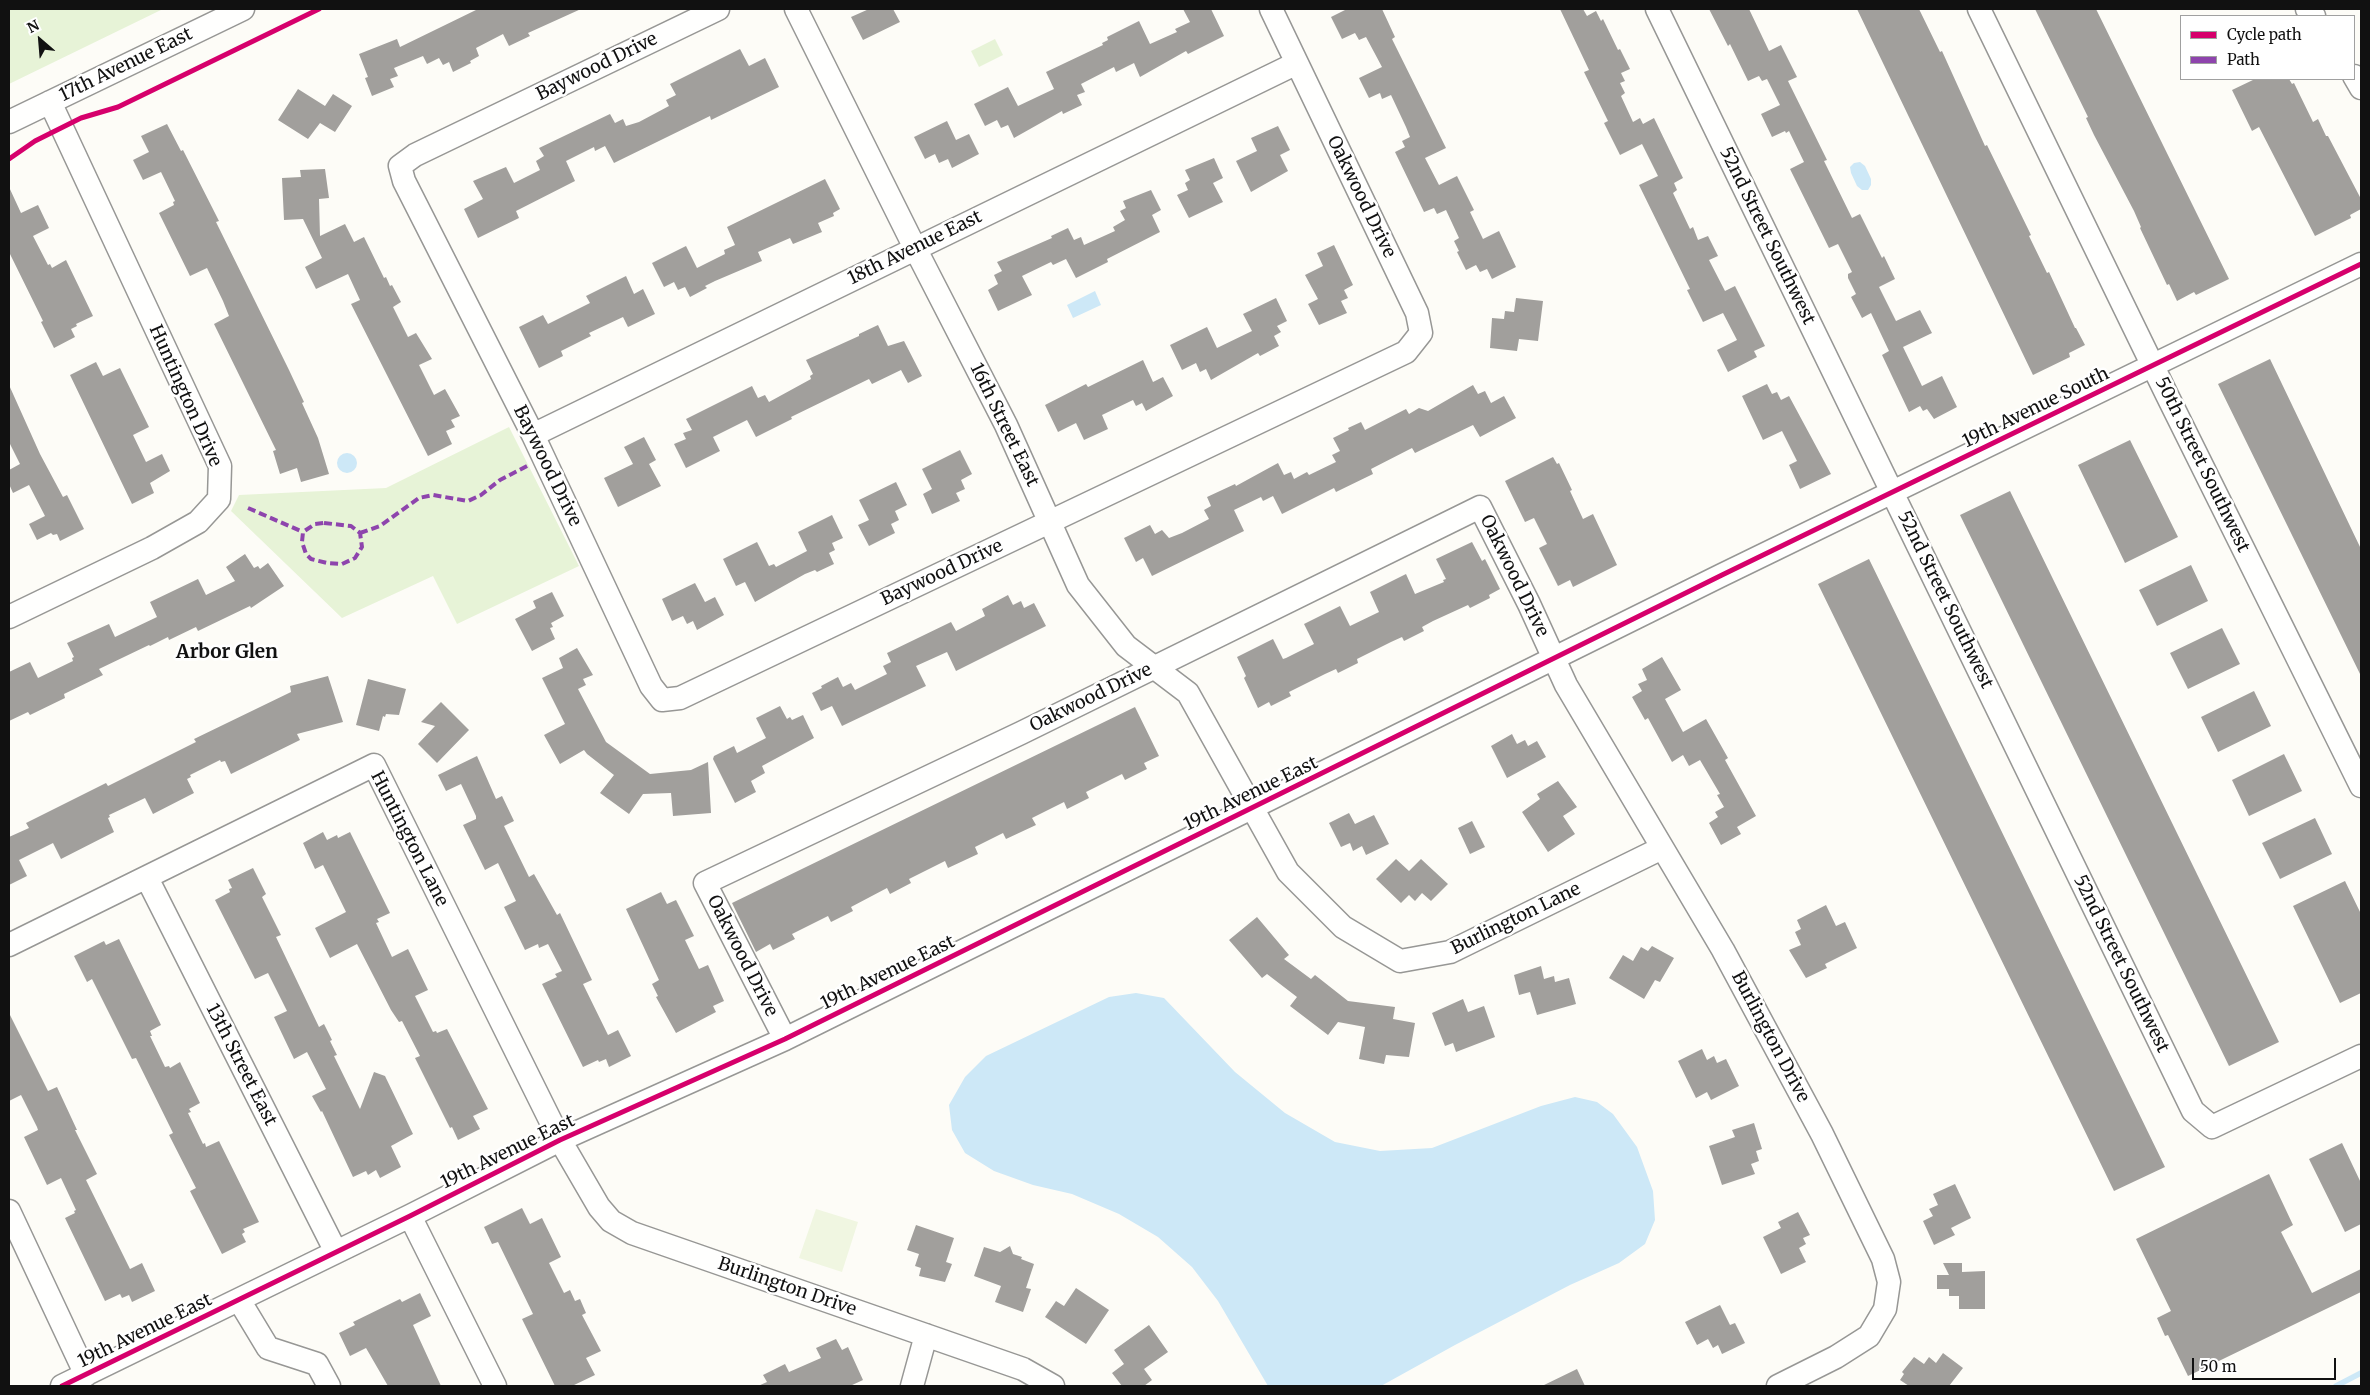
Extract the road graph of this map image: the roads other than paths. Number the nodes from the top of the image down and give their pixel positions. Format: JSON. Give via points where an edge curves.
{"nodes":[{"id":1,"x":243,"y":9,"type":"edge"},
{"id":2,"x":718,"y":9,"type":"edge"},
{"id":3,"x":796,"y":9,"type":"edge"},
{"id":4,"x":1271,"y":9,"type":"edge"},
{"id":5,"x":1657,"y":9,"type":"edge"},
{"id":6,"x":1979,"y":9,"type":"edge"},
{"id":7,"x":1297,"y":63,"type":"junction"},
{"id":8,"x":50,"y":102,"type":"junction"},
{"id":9,"x":9,"y":122,"type":"edge"},
{"id":10,"x":915,"y":248,"type":"junction"},
{"id":11,"x":2361,"y":264,"type":"edge"},
{"id":12,"x":2153,"y":366,"type":"junction"},
{"id":13,"x":533,"y":434,"type":"junction"},
{"id":14,"x":1892,"y":493,"type":"junction"},
{"id":15,"x":1050,"y":522,"type":"junction"},
{"id":16,"x":1722,"y":576,"type":"joint"},
{"id":17,"x":12,"y":609,"type":"edge"},
{"id":18,"x":1555,"y":660,"type":"junction"},
{"id":19,"x":1154,"y":667,"type":"junction"},
{"id":20,"x":2361,"y":786,"type":"edge"},
{"id":21,"x":1254,"y":808,"type":"junction"},
{"id":22,"x":1662,"y":848,"type":"junction"},
{"id":23,"x":147,"y":878,"type":"junction"},
{"id":24,"x":9,"y":945,"type":"edge"},
{"id":25,"x":785,"y":1039,"type":"junction"},
{"id":26,"x":2361,"y":1056,"type":"edge"},
{"id":27,"x":560,"y":1140,"type":"junction"},
{"id":28,"x":9,"y":1211,"type":"edge"},
{"id":29,"x":410,"y":1216,"type":"junction"},
{"id":30,"x":336,"y":1252,"type":"junction"},
{"id":31,"x":239,"y":1300,"type":"junction"},
{"id":32,"x":926,"y":1335,"type":"junction"},
{"id":33,"x":86,"y":1374,"type":"junction"},
{"id":34,"x":62,"y":1386,"type":"edge"},
{"id":35,"x":329,"y":1386,"type":"edge"},
{"id":36,"x":495,"y":1386,"type":"edge"},
{"id":37,"x":912,"y":1386,"type":"edge"},
{"id":38,"x":1053,"y":1386,"type":"edge"},
{"id":39,"x":1778,"y":1386,"type":"edge"}],
"edges":[{"from":1,"to":8,"type":"street","name":"17th Avenue East"},
{"from":2,"to":13,"type":"street","name":"Baywood Drive","via":[[415,154],[400,166],[404,181]]},
{"from":3,"to":10,"type":"street","name":"16th Street East"},
{"from":4,"to":7,"type":"street","name":"Oakwood Drive"},
{"from":5,"to":14,"type":"street","name":"52nd Street Southwest"},
{"from":6,"to":12,"type":"street","name":"50th Street Southwest"},
{"from":7,"to":10,"type":"street","name":"18th Avenue East"},
{"from":7,"to":15,"type":"street","name":"Oakwood Drive","via":[[1417,313],[1421,333],[1406,352]]},
{"from":8,"to":9,"type":"street","name":"17th Avenue East"},
{"from":8,"to":17,"type":"street","name":"Huntington Drive","via":[[220,466],[220,499],[198,522],[152,548]]},
{"from":10,"to":13,"type":"street","name":"18th Avenue East"},
{"from":10,"to":15,"type":"street","name":"16th Street East","via":[[1006,425]]},
{"from":11,"to":12,"type":"street","name":"19th Avenue South"},
{"from":12,"to":14,"type":"street","name":"19th Avenue South"},
{"from":12,"to":20,"type":"street","name":"50th Street Southwest"},
{"from":13,"to":15,"type":"street","name":"Baywood Drive","via":[[651,686],[662,700],[680,698]]},
{"from":14,"to":16,"type":"street","name":"19th Avenue South"},
{"from":14,"to":26,"type":"street","name":"52nd Street Southwest","via":[[2192,1110],[2212,1127]]},
{"from":15,"to":19,"type":"street","name":"16th Street East","via":[[1078,585],[1126,646]]},
{"from":16,"to":18,"type":"street","name":"19th Avenue East"},
{"from":18,"to":19,"type":"street","name":"Oakwood Drive","via":[[1480,507]]},
{"from":18,"to":21,"type":"street","name":"19th Avenue East"},
{"from":18,"to":22,"type":"street","name":"Burlington Drive","via":[[1566,685]]},
{"from":19,"to":21,"type":"street","name":"16th Street East","via":[[1188,693]]},
{"from":19,"to":25,"type":"street","name":"Oakwood Drive","via":[[705,883]]},
{"from":21,"to":22,"type":"street","name":"Burlington Lane","via":[[1288,872],[1343,926],[1400,961],[1450,952]]},
{"from":21,"to":25,"type":"street","name":"19th Avenue East"},
{"from":22,"to":39,"type":"street","name":"Burlington Drive","via":[[1724,950],[1822,1134],[1883,1259],[1889,1282],[1885,1309],[1869,1336],[1836,1357]]},
{"from":23,"to":24,"type":"street","name":"Huntington Lane"},
{"from":23,"to":27,"type":"street","name":"Huntington Lane","via":[[374,765]]},
{"from":23,"to":30,"type":"street","name":"13th Street East"},
{"from":25,"to":27,"type":"street","name":"19th Avenue East"},
{"from":27,"to":29,"type":"street","name":"19th Avenue East"},
{"from":27,"to":32,"type":"street","name":"Burlington Drive","via":[[599,1207],[611,1221],[632,1233]]},
{"from":28,"to":33,"type":"street"},
{"from":29,"to":30,"type":"street","name":"19th Avenue East"},
{"from":29,"to":36,"type":"street"},
{"from":30,"to":31,"type":"street","name":"19th Avenue East"},
{"from":31,"to":33,"type":"street","name":"19th Avenue East"},
{"from":31,"to":35,"type":"street","via":[[268,1348],[317,1364]]},
{"from":32,"to":37,"type":"street"},
{"from":32,"to":38,"type":"street","name":"Burlington Drive","via":[[1024,1369]]},
{"from":33,"to":34,"type":"street","name":"19th Avenue East"}]}
